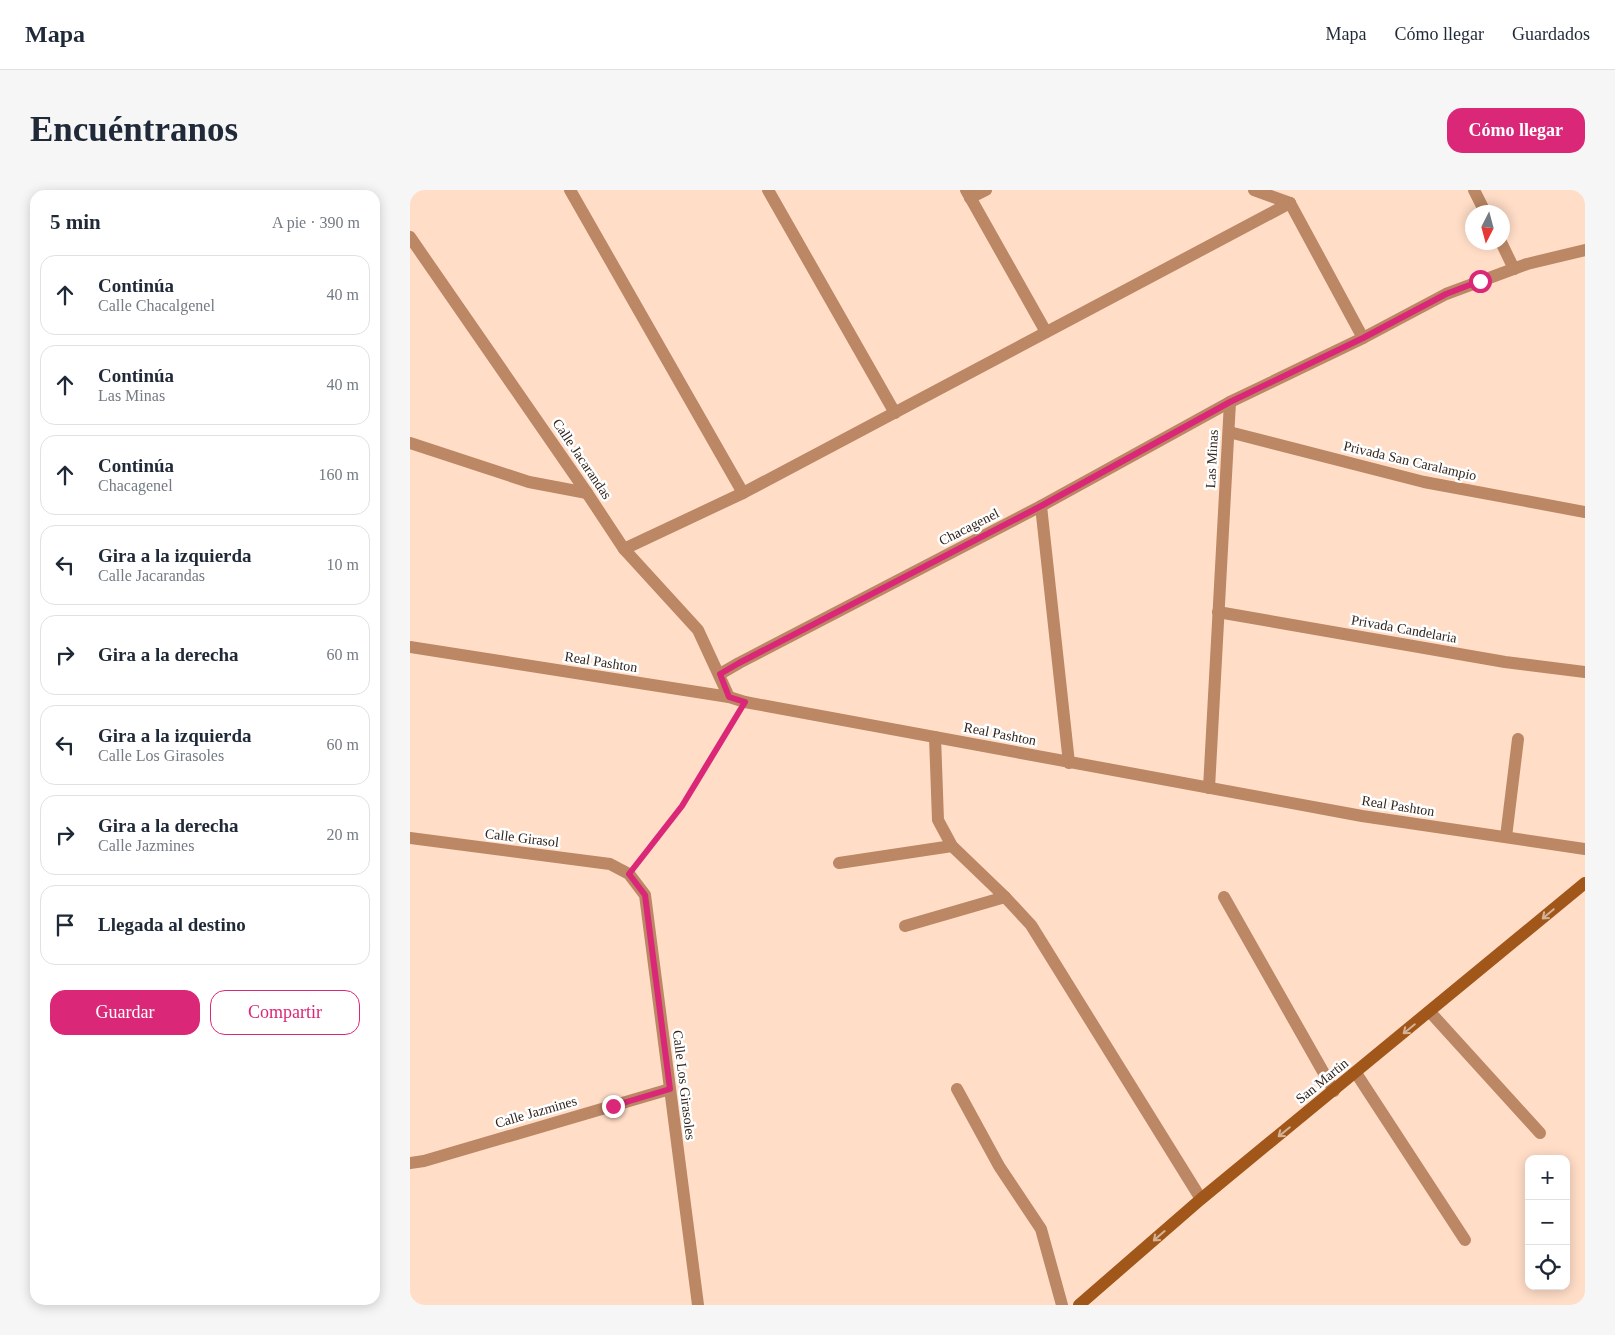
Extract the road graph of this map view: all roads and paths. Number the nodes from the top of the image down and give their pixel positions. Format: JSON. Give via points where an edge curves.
{"nodes":[{"id":1,"x":570,"y":190,"type":"edge"},
{"id":2,"x":768,"y":190,"type":"edge"},
{"id":3,"x":986,"y":190,"type":"edge"},
{"id":4,"x":1254,"y":190,"type":"edge"},
{"id":5,"x":1474,"y":190,"type":"edge"},
{"id":6,"x":968,"y":194,"type":"edge"},
{"id":7,"x":1290,"y":203,"type":"junction"},
{"id":8,"x":1482,"y":205,"type":"edge"},
{"id":9,"x":410,"y":237,"type":"edge"},
{"id":10,"x":1505,"y":250,"type":"edge"},
{"id":11,"x":1585,"y":250,"type":"edge"},
{"id":12,"x":1514,"y":269,"type":"junction"},
{"id":13,"x":1046,"y":332,"type":"junction"},
{"id":14,"x":1363,"y":338,"type":"junction"},
{"id":15,"x":1230,"y":402,"type":"junction"},
{"id":16,"x":895,"y":413,"type":"junction"},
{"id":17,"x":1229,"y":432,"type":"junction"},
{"id":18,"x":410,"y":443,"type":"edge"},
{"id":19,"x":588,"y":493,"type":"junction"},
{"id":20,"x":743,"y":493,"type":"junction"},
{"id":21,"x":1041,"y":506,"type":"junction"},
{"id":22,"x":1585,"y":512,"type":"edge"},
{"id":23,"x":624,"y":549,"type":"junction"},
{"id":24,"x":1218,"y":612,"type":"junction"},
{"id":25,"x":410,"y":647,"type":"edge"},
{"id":26,"x":1585,"y":672,"type":"edge"},
{"id":27,"x":720,"y":674,"type":"junction"},
{"id":28,"x":729,"y":697,"type":"junction"},
{"id":29,"x":745,"y":702,"type":"junction"},
{"id":30,"x":935,"y":737,"type":"junction"},
{"id":31,"x":1518,"y":739,"type":"dead end"},
{"id":32,"x":1069,"y":763,"type":"junction"},
{"id":33,"x":1208,"y":788,"type":"junction"},
{"id":34,"x":1506,"y":837,"type":"junction"},
{"id":35,"x":410,"y":838,"type":"edge"},
{"id":36,"x":952,"y":846,"type":"junction"},
{"id":37,"x":1585,"y":849,"type":"edge"},
{"id":38,"x":839,"y":863,"type":"dead end"},
{"id":39,"x":629,"y":874,"type":"junction"},
{"id":40,"x":1585,"y":883,"type":"edge"},
{"id":41,"x":1005,"y":897,"type":"junction"},
{"id":42,"x":1224,"y":897,"type":"dead end"},
{"id":43,"x":905,"y":926,"type":"dead end"},
{"id":44,"x":1430,"y":1012,"type":"junction"},
{"id":45,"x":1356,"y":1073,"type":"junction"},
{"id":46,"x":670,"y":1089,"type":"junction"},
{"id":47,"x":957,"y":1089,"type":"dead end"},
{"id":48,"x":1334,"y":1091,"type":"junction"},
{"id":49,"x":1540,"y":1133,"type":"dead end"},
{"id":50,"x":410,"y":1163,"type":"edge"},
{"id":51,"x":1201,"y":1199,"type":"junction"},
{"id":52,"x":1465,"y":1240,"type":"dead end"},
{"id":53,"x":698,"y":1305,"type":"edge"},
{"id":54,"x":1062,"y":1305,"type":"edge"},
{"id":55,"x":1079,"y":1305,"type":"edge"}],
"edges":[{"from":1,"to":20,"type":"street"},
{"from":2,"to":16,"type":"street"},
{"from":3,"to":6,"type":"street"},
{"from":4,"to":7,"type":"street"},
{"from":5,"to":8,"type":"street"},
{"from":6,"to":13,"type":"street"},
{"from":7,"to":13,"type":"street"},
{"from":7,"to":14,"type":"street"},
{"from":9,"to":19,"type":"street","name":"Calle Jacarandas"},
{"from":10,"to":12,"type":"street"},
{"from":11,"to":12,"type":"street"},
{"from":12,"to":14,"type":"street","via":[[1446,294]]},
{"from":13,"to":16,"type":"street"},
{"from":14,"to":15,"type":"street"},
{"from":15,"to":17,"type":"street","name":"Las Minas"},
{"from":15,"to":21,"type":"street","name":"Chacagenel"},
{"from":16,"to":20,"type":"street"},
{"from":17,"to":22,"type":"street","name":"Privada San Caralampio","via":[[1424,482]]},
{"from":17,"to":24,"type":"street","name":"Las Minas"},
{"from":18,"to":19,"type":"street","via":[[529,482]]},
{"from":19,"to":23,"type":"street","name":"Calle Jacarandas"},
{"from":20,"to":23,"type":"street"},
{"from":21,"to":27,"type":"street","name":"Chacagenel"},
{"from":21,"to":32,"type":"street"},
{"from":23,"to":27,"type":"street","name":"Calle Jacarandas","via":[[698,630]]},
{"from":24,"to":26,"type":"street","name":"Privada Candelaria","via":[[1505,662]]},
{"from":24,"to":33,"type":"street","name":"Las Minas"},
{"from":25,"to":28,"type":"street","name":"Real Pashton"},
{"from":27,"to":28,"type":"street","name":"Calle Jacarandas"},
{"from":28,"to":29,"type":"street","name":"Real Pashton"},
{"from":29,"to":30,"type":"street","name":"Real Pashton"},
{"from":29,"to":39,"type":"path","via":[[682,806]]},
{"from":30,"to":32,"type":"street","name":"Real Pashton"},
{"from":30,"to":36,"type":"street","via":[[938,820]]},
{"from":31,"to":34,"type":"street"},
{"from":32,"to":33,"type":"street","name":"Real Pashton"},
{"from":33,"to":34,"type":"street","name":"Real Pashton","via":[[1362,816]]},
{"from":34,"to":37,"type":"street","name":"Real Pashton"},
{"from":35,"to":39,"type":"street","name":"Calle Girasol","via":[[610,864]]},
{"from":36,"to":38,"type":"street"},
{"from":36,"to":41,"type":"street"},
{"from":39,"to":46,"type":"street","name":"Calle Los Girasoles","via":[[645,895]]},
{"from":40,"to":44,"type":"street","name":"San Martin","one_way":true},
{"from":41,"to":43,"type":"street"},
{"from":41,"to":51,"type":"street","via":[[1031,925]]},
{"from":42,"to":48,"type":"street"},
{"from":44,"to":45,"type":"street","name":"San Martin","one_way":true},
{"from":44,"to":49,"type":"street"},
{"from":45,"to":48,"type":"street","name":"San Martin"},
{"from":45,"to":52,"type":"street"},
{"from":46,"to":50,"type":"street","name":"Calle Jazmines"},
{"from":46,"to":53,"type":"street","name":"Calle Los Girasoles"},
{"from":47,"to":54,"type":"street","via":[[999,1166],[1041,1229]]},
{"from":48,"to":51,"type":"street","name":"San Martin","one_way":true},
{"from":51,"to":55,"type":"street","name":"San Martin","one_way":true}]}
